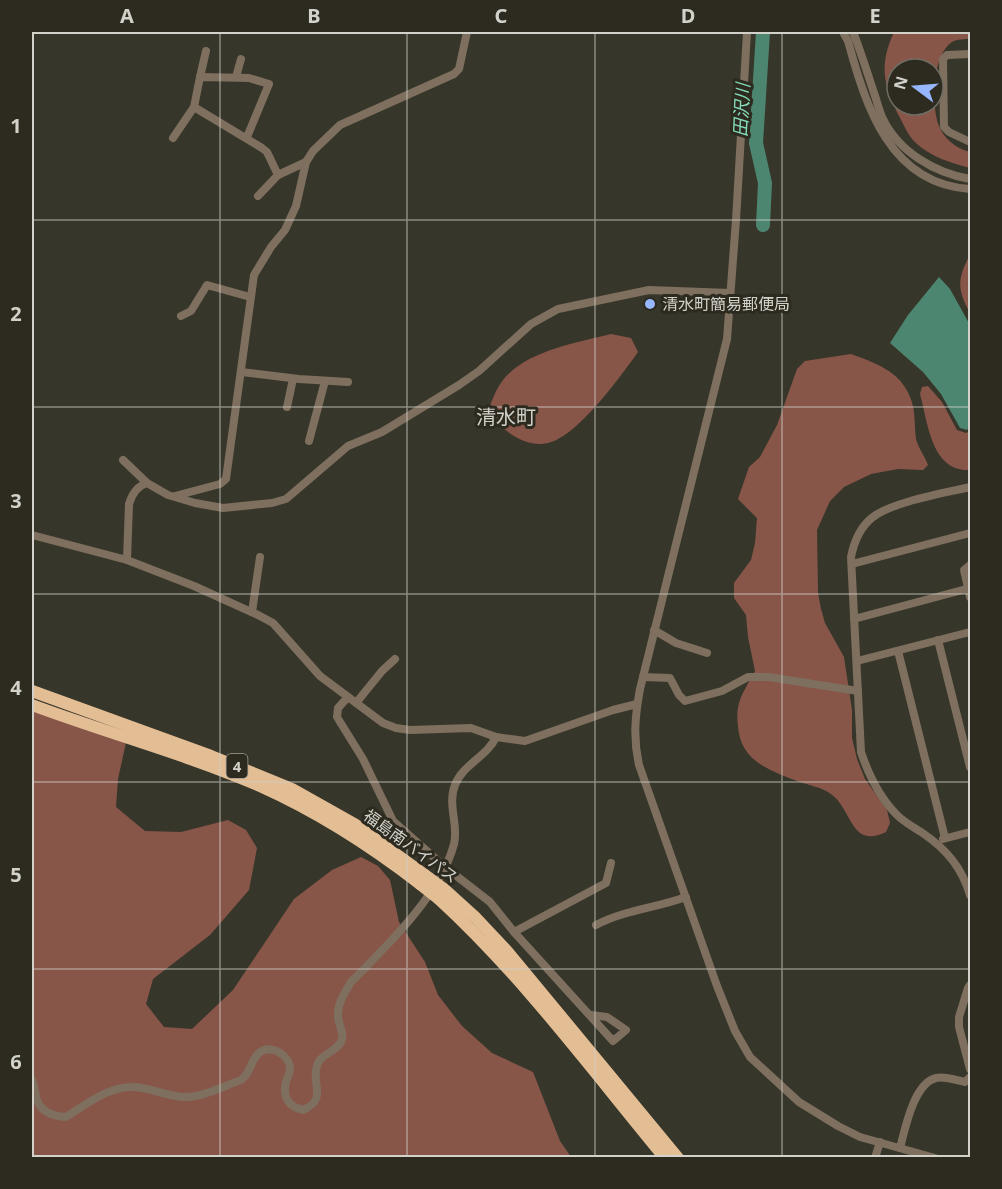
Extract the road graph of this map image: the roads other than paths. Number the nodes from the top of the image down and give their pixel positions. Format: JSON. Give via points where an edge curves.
{"nodes":[{"id":1,"x":467,"y":32,"type":"edge"},
{"id":2,"x":747,"y":32,"type":"edge"},
{"id":3,"x":843,"y":32,"type":"edge"},
{"id":4,"x":854,"y":32,"type":"edge"},
{"id":5,"x":206,"y":51,"type":"dead end"},
{"id":6,"x":970,"y":54,"type":"edge"},
{"id":7,"x":241,"y":59,"type":"dead end"},
{"id":8,"x":200,"y":77,"type":"junction"},
{"id":9,"x":236,"y":77,"type":"junction"},
{"id":10,"x":194,"y":107,"type":"junction"},
{"id":11,"x":247,"y":137,"type":"junction"},
{"id":12,"x":173,"y":138,"type":"dead end"},
{"id":13,"x":970,"y":142,"type":"edge"},
{"id":14,"x":306,"y":162,"type":"junction"},
{"id":15,"x":278,"y":175,"type":"junction"},
{"id":16,"x":970,"y":179,"type":"edge"},
{"id":17,"x":970,"y":189,"type":"edge"},
{"id":18,"x":258,"y":196,"type":"dead end"},
{"id":19,"x":730,"y":293,"type":"junction"},
{"id":20,"x":250,"y":297,"type":"junction"},
{"id":21,"x":181,"y":316,"type":"dead end"},
{"id":22,"x":241,"y":372,"type":"junction"},
{"id":23,"x":293,"y":379,"type":"junction"},
{"id":24,"x":325,"y":381,"type":"junction"},
{"id":25,"x":348,"y":382,"type":"dead end"},
{"id":26,"x":287,"y":407,"type":"dead end"},
{"id":27,"x":309,"y":441,"type":"dead end"},
{"id":28,"x":123,"y":460,"type":"dead end"},
{"id":29,"x":147,"y":483,"type":"junction"},
{"id":30,"x":970,"y":487,"type":"edge"},
{"id":31,"x":173,"y":497,"type":"junction"},
{"id":32,"x":970,"y":533,"type":"edge"},
{"id":33,"x":32,"y":535,"type":"edge"},
{"id":34,"x":260,"y":557,"type":"dead end"},
{"id":35,"x":127,"y":560,"type":"junction"},
{"id":36,"x":852,"y":564,"type":"junction"},
{"id":37,"x":970,"y":565,"type":"edge"},
{"id":38,"x":970,"y":591,"type":"edge"},
{"id":39,"x":252,"y":612,"type":"junction"},
{"id":40,"x":854,"y":619,"type":"junction"},
{"id":41,"x":654,"y":630,"type":"junction"},
{"id":42,"x":970,"y":632,"type":"edge"},
{"id":43,"x":938,"y":640,"type":"junction"},
{"id":44,"x":898,"y":651,"type":"junction"},
{"id":45,"x":707,"y":653,"type":"dead end"},
{"id":46,"x":395,"y":659,"type":"dead end"},
{"id":47,"x":857,"y":661,"type":"junction"},
{"id":48,"x":643,"y":677,"type":"junction"},
{"id":49,"x":32,"y":691,"type":"edge"},
{"id":50,"x":858,"y":691,"type":"junction"},
{"id":51,"x":348,"y":697,"type":"junction"},
{"id":52,"x":356,"y":703,"type":"junction"},
{"id":53,"x":637,"y":704,"type":"junction"},
{"id":54,"x":32,"y":705,"type":"edge"},
{"id":55,"x":496,"y":737,"type":"junction"},
{"id":56,"x":970,"y":767,"type":"edge"},
{"id":57,"x":970,"y":832,"type":"edge"},
{"id":58,"x":945,"y":838,"type":"junction"},
{"id":59,"x":932,"y":841,"type":"junction"},
{"id":60,"x":611,"y":863,"type":"dead end"},
{"id":61,"x":445,"y":867,"type":"junction"},
{"id":62,"x":423,"y":879,"type":"junction"},
{"id":63,"x":441,"y":894,"type":"junction"},
{"id":64,"x":970,"y":895,"type":"edge"},
{"id":65,"x":686,"y":897,"type":"junction"},
{"id":66,"x":596,"y":925,"type":"dead end"},
{"id":67,"x":514,"y":932,"type":"junction"},
{"id":68,"x":970,"y":985,"type":"edge"},
{"id":69,"x":591,"y":1014,"type":"dead end"},
{"id":70,"x":970,"y":1069,"type":"edge"},
{"id":71,"x":970,"y":1077,"type":"edge"},
{"id":72,"x":32,"y":1080,"type":"edge"},
{"id":73,"x":880,"y":1142,"type":"junction"},
{"id":74,"x":900,"y":1148,"type":"junction"},
{"id":75,"x":665,"y":1158,"type":"edge"},
{"id":76,"x":678,"y":1158,"type":"edge"},
{"id":77,"x":875,"y":1158,"type":"edge"},
{"id":78,"x":935,"y":1158,"type":"edge"}],
"edges":[{"from":1,"to":14,"type":"street","via":[[459,69],[454,74],[340,125]]},
{"from":2,"to":19,"type":"street"},
{"from":3,"to":17,"type":"street","via":[[873,119],[884,137],[920,173],[940,183]]},
{"from":4,"to":16,"type":"street","via":[[883,119],[893,134],[923,163]]},
{"from":5,"to":8,"type":"street"},
{"from":6,"to":13,"type":"street","via":[[944,58],[944,127]]},
{"from":7,"to":9,"type":"street"},
{"from":8,"to":9,"type":"street"},
{"from":8,"to":10,"type":"street"},
{"from":9,"to":11,"type":"street","via":[[269,84]]},
{"from":10,"to":11,"type":"street"},
{"from":10,"to":12,"type":"street"},
{"from":11,"to":15,"type":"street","via":[[267,152]]},
{"from":14,"to":15,"type":"street"},
{"from":14,"to":20,"type":"street","via":[[296,206],[285,230],[258,267]]},
{"from":15,"to":18,"type":"street"},
{"from":19,"to":31,"type":"street","via":[[649,290],[558,309],[531,324],[479,371],[435,401],[382,432],[348,446],[286,499],[223,508]]},
{"from":19,"to":41,"type":"street","via":[[727,339],[716,390]]},
{"from":20,"to":21,"type":"street","via":[[207,285],[191,311]]},
{"from":20,"to":22,"type":"street"},
{"from":22,"to":23,"type":"street"},
{"from":22,"to":31,"type":"street","via":[[226,478],[220,484]]},
{"from":23,"to":24,"type":"street"},
{"from":23,"to":26,"type":"street"},
{"from":24,"to":25,"type":"street"},
{"from":24,"to":27,"type":"street"},
{"from":28,"to":29,"type":"street"},
{"from":29,"to":31,"type":"street"},
{"from":29,"to":35,"type":"street","via":[[136,490],[129,504]]},
{"from":30,"to":36,"type":"street","via":[[891,507],[872,517],[858,535]]},
{"from":32,"to":36,"type":"street"},
{"from":33,"to":35,"type":"street"},
{"from":34,"to":39,"type":"street"},
{"from":35,"to":39,"type":"street"},
{"from":36,"to":40,"type":"street"},
{"from":37,"to":38,"type":"street","via":[[964,570]]},
{"from":38,"to":40,"type":"street"},
{"from":39,"to":51,"type":"street","via":[[279,629],[308,664]]},
{"from":40,"to":47,"type":"street"},
{"from":41,"to":45,"type":"street","via":[[676,643]]},
{"from":41,"to":48,"type":"street"},
{"from":42,"to":43,"type":"street"},
{"from":43,"to":44,"type":"street"},
{"from":43,"to":56,"type":"street"},
{"from":44,"to":47,"type":"street"},
{"from":44,"to":58,"type":"street"},
{"from":46,"to":52,"type":"street"},
{"from":47,"to":50,"type":"street"},
{"from":48,"to":50,"type":"street","via":[[670,678],[685,701],[722,691],[748,677]]},
{"from":48,"to":53,"type":"street"},
{"from":49,"to":62,"type":"highway","name":"福島南バイパス","number":"4","via":[[292,789],[356,825]]},
{"from":50,"to":59,"type":"street","via":[[861,752],[871,779],[899,818]]},
{"from":51,"to":52,"type":"street"},
{"from":51,"to":61,"type":"street","via":[[338,708],[337,717],[393,821]]},
{"from":52,"to":55,"type":"street","via":[[396,728],[471,728]]},
{"from":53,"to":55,"type":"street","via":[[530,740]]},
{"from":53,"to":65,"type":"street","via":[[634,733],[639,765]]},
{"from":54,"to":62,"type":"highway","name":"福島南バイパス","number":"4","via":[[259,786],[326,819]]},
{"from":55,"to":61,"type":"street","via":[[466,768],[455,786],[455,839]]},
{"from":57,"to":58,"type":"street"},
{"from":58,"to":59,"type":"street"},
{"from":59,"to":64,"type":"street","via":[[955,862]]},
{"from":60,"to":67,"type":"street","via":[[606,883]]},
{"from":61,"to":67,"type":"street","via":[[490,902]]},
{"from":61,"to":72,"type":"street","via":[[409,920],[351,982],[339,1007],[342,1038],[317,1065],[316,1097],[309,1107],[295,1108],[284,1096],[289,1061],[274,1050],[258,1053],[241,1080],[195,1096],[138,1087],[116,1089],[66,1117],[38,1106]]},
{"from":62,"to":63,"type":"highway","name":"福島南バイパス","number":"4","bridge":true},
{"from":63,"to":75,"type":"highway","name":"福島南バイパス","number":"4"},
{"from":63,"to":76,"type":"highway","name":"福島南バイパス","number":"4","via":[[476,918],[507,951]]},
{"from":65,"to":66,"type":"street","via":[[623,913]]},
{"from":65,"to":73,"type":"street","via":[[735,1031],[750,1057],[815,1113],[860,1137]]},
{"from":67,"to":69,"type":"street"},
{"from":68,"to":70,"type":"street","via":[[959,1027]]},
{"from":71,"to":74,"type":"street","via":[[965,1082],[936,1078],[922,1089]]},
{"from":73,"to":74,"type":"street"},
{"from":73,"to":77,"type":"street"},
{"from":74,"to":78,"type":"street"}]}
